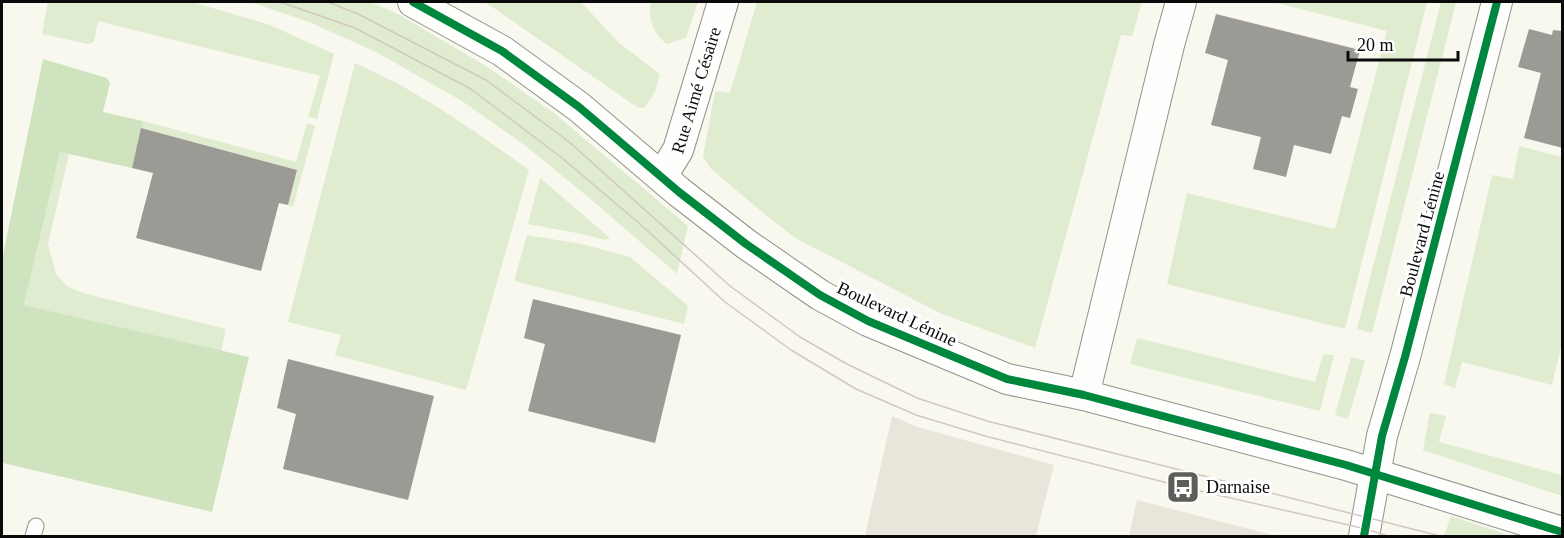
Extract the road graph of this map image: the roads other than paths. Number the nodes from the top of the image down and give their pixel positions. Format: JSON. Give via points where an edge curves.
{"nodes":[{"id":1,"x":413,"y":2,"type":"edge"},
{"id":2,"x":723,"y":2,"type":"edge"},
{"id":3,"x":1181,"y":2,"type":"edge"},
{"id":4,"x":1497,"y":2,"type":"edge"},
{"id":5,"x":662,"y":176,"type":"junction"},
{"id":6,"x":1084,"y":395,"type":"junction"},
{"id":7,"x":1376,"y":474,"type":"junction"},
{"id":8,"x":1563,"y":532,"type":"edge"},
{"id":9,"x":1364,"y":537,"type":"edge"}],
"edges":[{"from":1,"to":5,"type":"street","name":"Boulevard Lénine","via":[[502,51],[579,107]]},
{"from":2,"to":5,"type":"street","name":"Rue Aimé Césaire","via":[[678,150]]},
{"from":3,"to":6,"type":"street"},
{"from":4,"to":7,"type":"street","name":"Boulevard Lénine","via":[[1382,436]]},
{"from":5,"to":6,"type":"street","name":"Boulevard Lénine","via":[[746,244],[820,295],[868,321],[1007,379]]},
{"from":6,"to":7,"type":"street","name":"Boulevard Lénine"},
{"from":7,"to":8,"type":"street","name":"Boulevard Lénine"},
{"from":7,"to":9,"type":"street","name":"Boulevard Lénine"}]}
